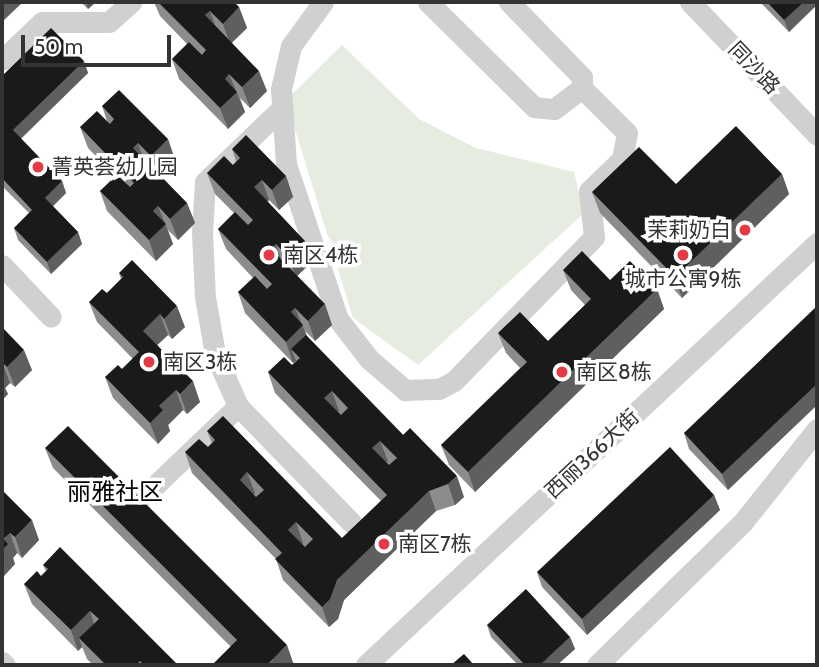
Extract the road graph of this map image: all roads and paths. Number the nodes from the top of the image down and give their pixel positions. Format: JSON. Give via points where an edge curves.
{"nodes":[{"id":1,"x":131,"y":2,"type":"edge"},
{"id":2,"x":323,"y":2,"type":"edge"},
{"id":3,"x":428,"y":2,"type":"edge"},
{"id":4,"x":509,"y":2,"type":"edge"},
{"id":5,"x":690,"y":2,"type":"edge"},
{"id":6,"x":2,"y":60,"type":"edge"},
{"id":7,"x":582,"y":88,"type":"junction"},
{"id":8,"x":281,"y":109,"type":"junction"},
{"id":9,"x":817,"y":135,"type":"edge"},
{"id":10,"x":817,"y":243,"type":"edge"},
{"id":11,"x":2,"y":265,"type":"edge"},
{"id":12,"x":51,"y":317,"type":"dead end"},
{"id":13,"x":238,"y":406,"type":"junction"},
{"id":14,"x":817,"y":429,"type":"edge"},
{"id":15,"x":145,"y":495,"type":"dead end"},
{"id":16,"x":351,"y":522,"type":"dead end"},
{"id":17,"x":366,"y":665,"type":"edge"},
{"id":18,"x":597,"y":665,"type":"edge"}],
"edges":[{"from":1,"to":6,"type":"street","via":[[109,22],[42,22]]},
{"from":2,"to":8,"type":"street","via":[[291,46]]},
{"from":3,"to":7,"type":"street","via":[[534,107],[554,109]]},
{"from":4,"to":7,"type":"street","via":[[582,77]]},
{"from":5,"to":9,"type":"street","name":"同沙路"},
{"from":7,"to":8,"type":"street","via":[[627,134],[622,159],[589,191],[594,237],[454,381],[439,388],[405,390],[369,359],[338,319],[286,164]]},
{"from":8,"to":13,"type":"street","via":[[205,182],[205,297],[215,354]]},
{"from":10,"to":17,"type":"street","name":"西丽366大街"},
{"from":11,"to":12,"type":"street"},
{"from":13,"to":15,"type":"street"},
{"from":13,"to":16,"type":"street"},
{"from":14,"to":18,"type":"street","via":[[743,522]]}]}
